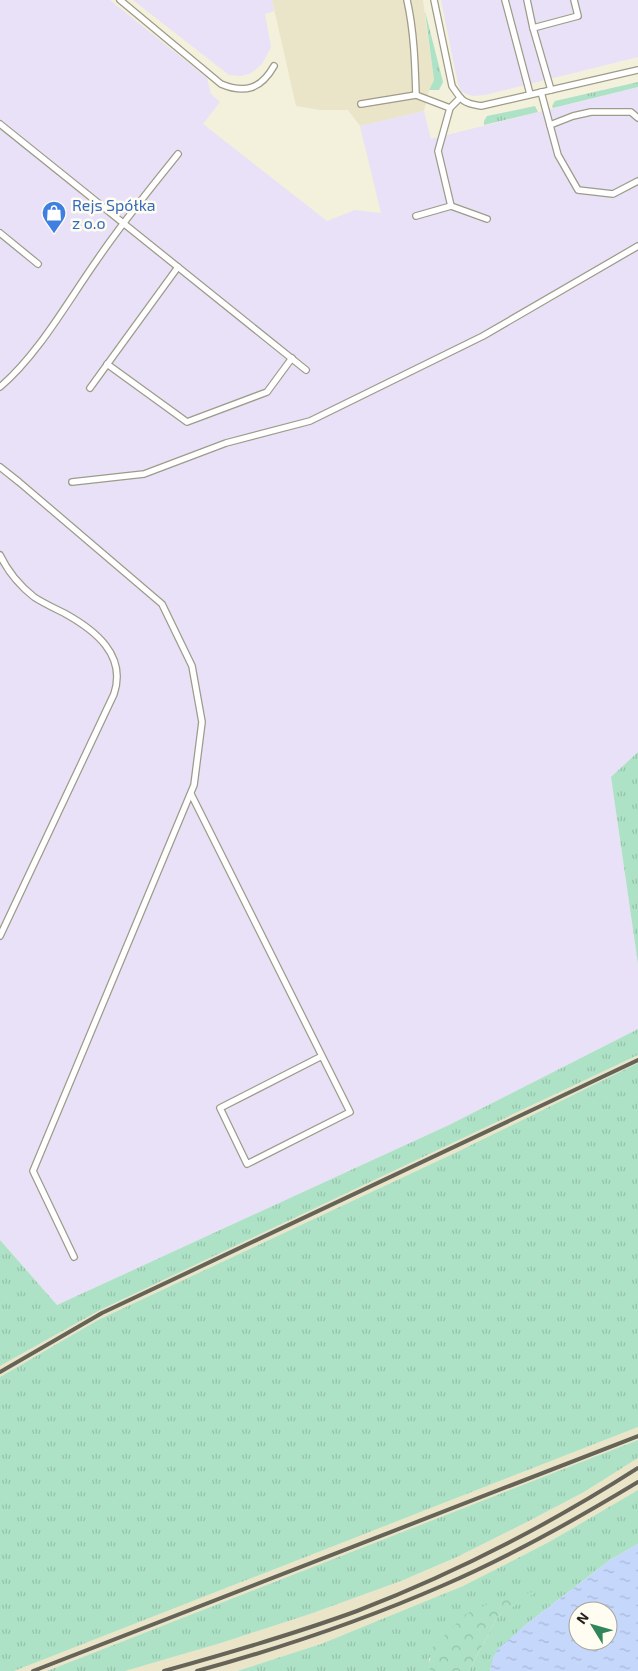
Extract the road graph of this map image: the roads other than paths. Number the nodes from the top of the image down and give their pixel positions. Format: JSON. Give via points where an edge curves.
{"nodes":[{"id":1,"x":120,"y":0,"type":"edge"},
{"id":2,"x":407,"y":0,"type":"edge"},
{"id":3,"x":434,"y":0,"type":"edge"},
{"id":4,"x":505,"y":0,"type":"edge"},
{"id":5,"x":528,"y":0,"type":"edge"},
{"id":6,"x":574,"y":0,"type":"edge"},
{"id":7,"x":533,"y":28,"type":"junction"},
{"id":8,"x":274,"y":66,"type":"dead end"},
{"id":9,"x":638,"y":70,"type":"edge"},
{"id":10,"x":551,"y":90,"type":"junction"},
{"id":11,"x":541,"y":92,"type":"junction"},
{"id":12,"x":416,"y":94,"type":"junction"},
{"id":13,"x":530,"y":94,"type":"junction"},
{"id":14,"x":460,"y":98,"type":"junction"},
{"id":15,"x":362,"y":104,"type":"dead end"},
{"id":16,"x":450,"y":108,"type":"junction"},
{"id":17,"x":638,"y":118,"type":"edge"},
{"id":18,"x":0,"y":124,"type":"edge"},
{"id":19,"x":550,"y":125,"type":"junction"},
{"id":20,"x":178,"y":154,"type":"dead end"},
{"id":21,"x":638,"y":181,"type":"edge"},
{"id":22,"x":451,"y":206,"type":"junction"},
{"id":23,"x":416,"y":216,"type":"dead end"},
{"id":24,"x":487,"y":219,"type":"dead end"},
{"id":25,"x":122,"y":223,"type":"junction"},
{"id":26,"x":0,"y":233,"type":"edge"},
{"id":27,"x":638,"y":246,"type":"edge"},
{"id":28,"x":38,"y":264,"type":"dead end"},
{"id":29,"x":178,"y":267,"type":"junction"},
{"id":30,"x":292,"y":358,"type":"junction"},
{"id":31,"x":107,"y":364,"type":"junction"},
{"id":32,"x":306,"y":370,"type":"dead end"},
{"id":33,"x":0,"y":387,"type":"edge"},
{"id":34,"x":90,"y":388,"type":"dead end"},
{"id":35,"x":0,"y":467,"type":"edge"},
{"id":36,"x":72,"y":482,"type":"dead end"},
{"id":37,"x":0,"y":556,"type":"edge"},
{"id":38,"x":191,"y":794,"type":"junction"},
{"id":39,"x":0,"y":936,"type":"edge"},
{"id":40,"x":322,"y":1056,"type":"junction"},
{"id":41,"x":74,"y":1257,"type":"dead end"}],
"edges":[{"from":1,"to":8,"type":"lane","via":[[221,84],[247,89],[255,87],[264,81]]},
{"from":2,"to":12,"type":"lane"},
{"from":3,"to":14,"type":"lane","via":[[452,86]]},
{"from":4,"to":13,"type":"lane"},
{"from":5,"to":7,"type":"lane"},
{"from":6,"to":7,"type":"lane","via":[[578,16]]},
{"from":7,"to":10,"type":"lane"},
{"from":9,"to":10,"type":"lane"},
{"from":10,"to":11,"type":"lane"},
{"from":11,"to":13,"type":"lane"},
{"from":11,"to":19,"type":"lane"},
{"from":12,"to":15,"type":"lane"},
{"from":12,"to":16,"type":"lane"},
{"from":13,"to":14,"type":"lane","via":[[481,106],[467,104]]},
{"from":14,"to":16,"type":"lane"},
{"from":16,"to":22,"type":"lane","via":[[438,151]]},
{"from":17,"to":19,"type":"lane","via":[[631,112],[591,112]]},
{"from":18,"to":25,"type":"lane"},
{"from":19,"to":21,"type":"lane","via":[[558,155],[578,190],[613,194]]},
{"from":20,"to":25,"type":"lane"},
{"from":22,"to":23,"type":"lane"},
{"from":22,"to":24,"type":"lane"},
{"from":25,"to":29,"type":"lane"},
{"from":25,"to":33,"type":"lane","via":[[40,343]]},
{"from":26,"to":28,"type":"lane"},
{"from":27,"to":36,"type":"lane","via":[[484,336],[310,421],[226,443],[144,474]]},
{"from":29,"to":30,"type":"lane"},
{"from":29,"to":31,"type":"lane"},
{"from":30,"to":31,"type":"lane","via":[[267,392],[187,422]]},
{"from":30,"to":32,"type":"lane"},
{"from":31,"to":34,"type":"lane"},
{"from":35,"to":38,"type":"lane","via":[[162,604],[192,666],[202,722]]},
{"from":37,"to":39,"type":"lane","via":[[7,570],[27,591],[80,623],[105,644],[117,667],[118,682]]},
{"from":38,"to":40,"type":"lane"},
{"from":38,"to":41,"type":"lane","via":[[33,1171]]},
{"from":40,"to":40,"type":"lane","via":[[220,1108],[247,1164],[350,1112]]}]}
